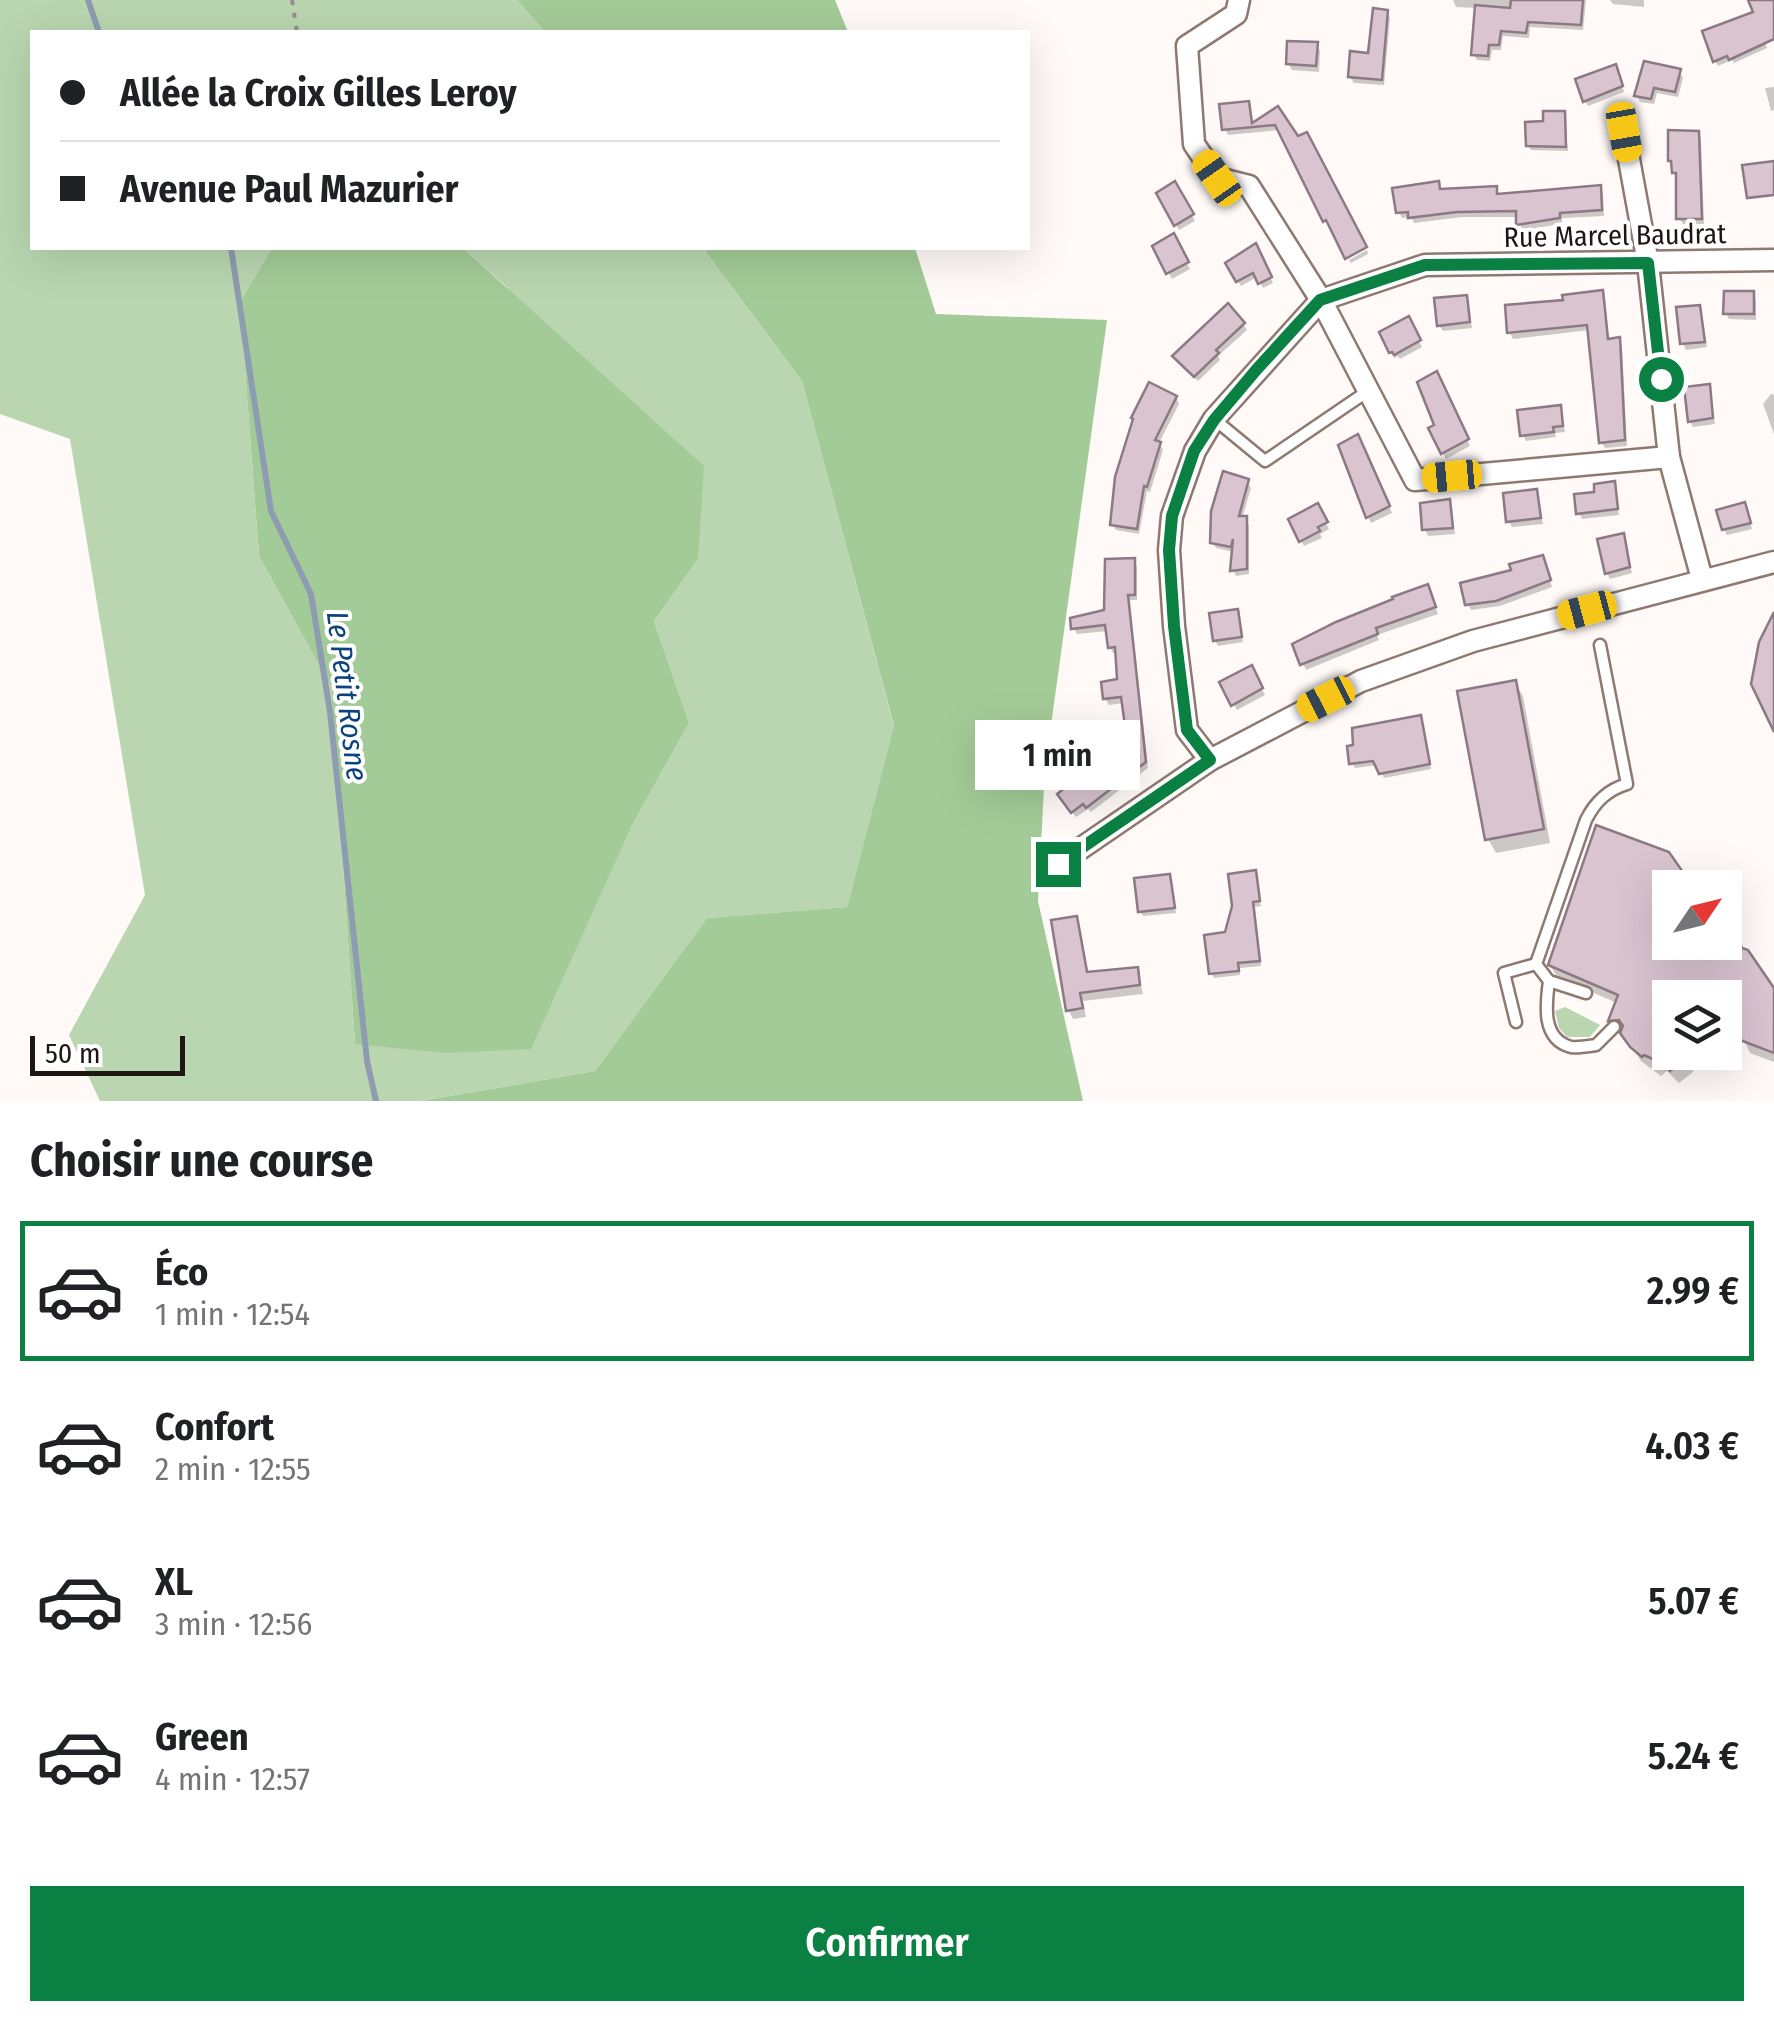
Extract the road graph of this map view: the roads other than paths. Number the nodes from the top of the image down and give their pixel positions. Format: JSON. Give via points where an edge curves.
{"nodes":[{"id":1,"x":1239,"y":0,"type":"edge"},
{"id":2,"x":1624,"y":132,"type":"dead end"},
{"id":3,"x":1774,"y":260,"type":"edge"},
{"id":4,"x":1648,"y":263,"type":"junction"},
{"id":5,"x":1320,"y":300,"type":"junction"},
{"id":6,"x":1368,"y":391,"type":"junction"},
{"id":7,"x":1214,"y":420,"type":"junction"},
{"id":8,"x":1670,"y":457,"type":"junction"},
{"id":9,"x":1774,"y":562,"type":"edge"},
{"id":10,"x":1702,"y":579,"type":"junction"},
{"id":11,"x":1600,"y":645,"type":"dead end"},
{"id":12,"x":1210,"y":760,"type":"junction"},
{"id":13,"x":1058,"y":864,"type":"dead end"},
{"id":14,"x":1536,"y":964,"type":"junction"},
{"id":15,"x":1550,"y":981,"type":"junction"},
{"id":16,"x":1586,"y":993,"type":"dead end"},
{"id":17,"x":1516,"y":1022,"type":"dead end"},
{"id":18,"x":1614,"y":1026,"type":"dead end"}],
"edges":[{"from":1,"to":5,"type":"street","via":[[1236,14],[1186,46],[1194,144],[1217,178],[1249,186]]},
{"from":2,"to":4,"type":"street"},
{"from":3,"to":4,"type":"street","name":"Rue Marcel Baudrat"},
{"from":4,"to":5,"type":"street","name":"Rue Marcel Baudrat","via":[[1425,265]]},
{"from":4,"to":8,"type":"street"},
{"from":5,"to":6,"type":"street"},
{"from":5,"to":7,"type":"street"},
{"from":6,"to":7,"type":"lane","via":[[1265,460]]},
{"from":6,"to":8,"type":"street","via":[[1415,480]]},
{"from":7,"to":12,"type":"street","via":[[1181,484],[1169,550],[1187,730]]},
{"from":8,"to":10,"type":"street"},
{"from":9,"to":10,"type":"street"},
{"from":10,"to":12,"type":"street","via":[[1473,640],[1361,681]]},
{"from":11,"to":14,"type":"lane","via":[[1627,784],[1594,804]]},
{"from":12,"to":13,"type":"street"},
{"from":14,"to":15,"type":"lane"},
{"from":14,"to":17,"type":"lane","via":[[1504,974]]},
{"from":15,"to":16,"type":"lane"},
{"from":15,"to":18,"type":"lane","via":[[1547,1022],[1570,1047],[1596,1045]]}]}
